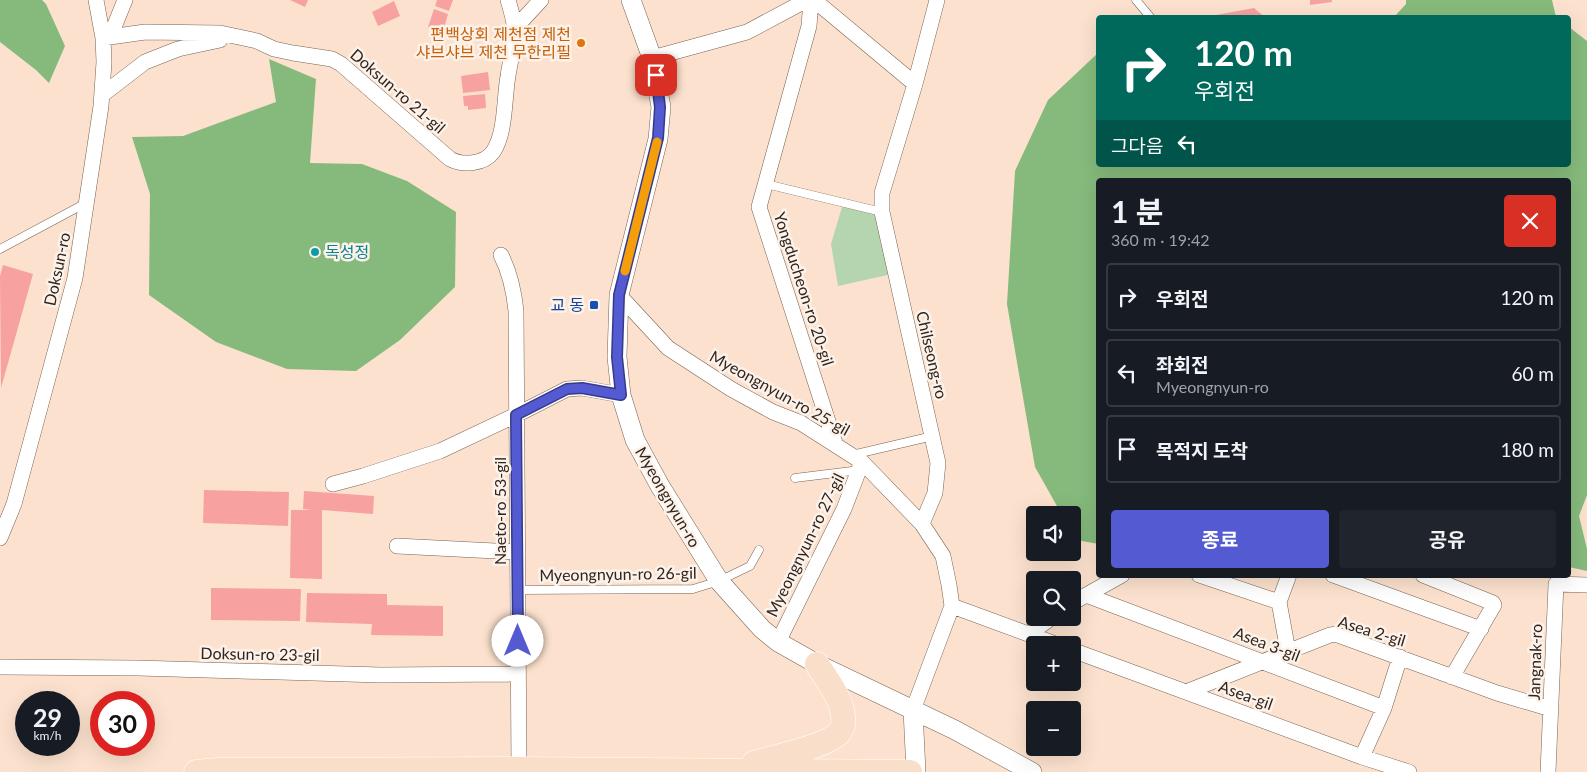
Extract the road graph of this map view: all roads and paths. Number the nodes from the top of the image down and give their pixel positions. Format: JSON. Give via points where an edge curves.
{"nodes":[{"id":1,"x":96,"y":0,"type":"edge"},
{"id":2,"x":125,"y":0,"type":"edge"},
{"id":3,"x":508,"y":0,"type":"edge"},
{"id":4,"x":541,"y":0,"type":"edge"},
{"id":5,"x":631,"y":0,"type":"edge"},
{"id":6,"x":807,"y":0,"type":"edge"},
{"id":7,"x":813,"y":0,"type":"edge"},
{"id":8,"x":937,"y":0,"type":"edge"},
{"id":9,"x":1136,"y":0,"type":"edge"},
{"id":10,"x":1148,"y":15,"type":"edge"},
{"id":11,"x":515,"y":28,"type":"junction"},
{"id":12,"x":233,"y":34,"type":"junction"},
{"id":13,"x":106,"y":37,"type":"junction"},
{"id":14,"x":652,"y":58,"type":"junction"},
{"id":15,"x":916,"y":84,"type":"junction"},
{"id":16,"x":102,"y":95,"type":"junction"},
{"id":17,"x":766,"y":184,"type":"junction"},
{"id":18,"x":87,"y":202,"type":"junction"},
{"id":19,"x":882,"y":212,"type":"junction"},
{"id":20,"x":0,"y":249,"type":"edge"},
{"id":21,"x":501,"y":255,"type":"dead end"},
{"id":22,"x":619,"y":295,"type":"junction"},
{"id":23,"x":621,"y":395,"type":"junction"},
{"id":24,"x":516,"y":415,"type":"junction"},
{"id":25,"x":933,"y":436,"type":"junction"},
{"id":26,"x":834,"y":443,"type":"junction"},
{"id":27,"x":858,"y":462,"type":"junction"},
{"id":28,"x":795,"y":478,"type":"dead end"},
{"id":29,"x":333,"y":484,"type":"dead end"},
{"id":30,"x":922,"y":524,"type":"junction"},
{"id":31,"x":0,"y":538,"type":"edge"},
{"id":32,"x":397,"y":546,"type":"dead end"},
{"id":33,"x":760,"y":550,"type":"dead end"},
{"id":34,"x":517,"y":552,"type":"junction"},
{"id":35,"x":1117,"y":578,"type":"edge"},
{"id":36,"x":1208,"y":578,"type":"edge"},
{"id":37,"x":1288,"y":578,"type":"edge"},
{"id":38,"x":1341,"y":578,"type":"edge"},
{"id":39,"x":1431,"y":578,"type":"edge"},
{"id":40,"x":718,"y":581,"type":"junction"},
{"id":41,"x":1587,"y":585,"type":"edge"},
{"id":42,"x":518,"y":590,"type":"junction"},
{"id":43,"x":1086,"y":595,"type":"junction"},
{"id":44,"x":1081,"y":598,"type":"edge"},
{"id":45,"x":1279,"y":602,"type":"junction"},
{"id":46,"x":952,"y":606,"type":"junction"},
{"id":47,"x":1040,"y":626,"type":"edge"},
{"id":48,"x":1481,"y":629,"type":"junction"},
{"id":49,"x":1029,"y":634,"type":"junction"},
{"id":50,"x":1034,"y":636,"type":"edge"},
{"id":51,"x":778,"y":642,"type":"junction"},
{"id":52,"x":1288,"y":651,"type":"junction"},
{"id":53,"x":1081,"y":653,"type":"edge"},
{"id":54,"x":1400,"y":657,"type":"junction"},
{"id":55,"x":1262,"y":660,"type":"junction"},
{"id":56,"x":817,"y":664,"type":"junction"},
{"id":57,"x":0,"y":667,"type":"edge"},
{"id":58,"x":518,"y":674,"type":"junction"},
{"id":59,"x":1452,"y":677,"type":"junction"},
{"id":60,"x":1186,"y":692,"type":"junction"},
{"id":61,"x":1384,"y":708,"type":"junction"},
{"id":62,"x":1551,"y":709,"type":"junction"},
{"id":63,"x":913,"y":710,"type":"junction"},
{"id":64,"x":1362,"y":757,"type":"junction"},
{"id":65,"x":519,"y":769,"type":"junction"},
{"id":66,"x":726,"y":770,"type":"junction"},
{"id":67,"x":196,"y":772,"type":"edge"},
{"id":68,"x":910,"y":772,"type":"edge"},
{"id":69,"x":916,"y":772,"type":"edge"},
{"id":70,"x":1032,"y":772,"type":"edge"},
{"id":71,"x":1408,"y":772,"type":"edge"},
{"id":72,"x":1548,"y":772,"type":"edge"}],
"edges":[{"from":1,"to":13,"type":"street","name":"Doksun-ro"},
{"from":2,"to":13,"type":"street"},
{"from":3,"to":11,"type":"street"},
{"from":4,"to":11,"type":"street"},
{"from":5,"to":14,"type":"street","name":"Myeongnyun-ro"},
{"from":6,"to":14,"type":"street","via":[[747,32]]},
{"from":7,"to":15,"type":"street"},
{"from":7,"to":17,"type":"street","name":"Yongducheon-ro 20-gil","via":[[809,26]]},
{"from":8,"to":15,"type":"street","name":"Chilseong-ro"},
{"from":9,"to":10,"type":"lane"},
{"from":11,"to":12,"type":"street","name":"Doksun-ro 21-gil","via":[[500,136],[489,156],[466,163],[450,160],[332,59],[293,54]]},
{"from":12,"to":13,"type":"street","name":"Doksun-ro 21-gil","via":[[145,32]]},
{"from":12,"to":16,"type":"street","via":[[218,41],[178,49],[146,62]]},
{"from":13,"to":16,"type":"street","name":"Doksun-ro"},
{"from":14,"to":22,"type":"street","name":"Myeongnyun-ro","via":[[660,107],[658,138]]},
{"from":15,"to":19,"type":"street","name":"Chilseong-ro","via":[[882,193]]},
{"from":16,"to":18,"type":"street","name":"Doksun-ro"},
{"from":17,"to":19,"type":"lane"},
{"from":17,"to":26,"type":"street","name":"Yongducheon-ro 20-gil","via":[[759,207]]},
{"from":18,"to":20,"type":"lane"},
{"from":18,"to":31,"type":"street","name":"Doksun-ro","via":[[75,278],[14,504]]},
{"from":19,"to":25,"type":"street","name":"Chilseong-ro"},
{"from":21,"to":24,"type":"street","name":"Naeto-ro 53-gil","via":[[512,285],[516,311]]},
{"from":22,"to":23,"type":"street","name":"Myeongnyun-ro","via":[[617,357]]},
{"from":22,"to":26,"type":"street","name":"Myeongnyun-ro 25-gil","via":[[668,348],[739,394],[801,423]]},
{"from":23,"to":24,"type":"street","via":[[582,388],[567,389]]},
{"from":23,"to":40,"type":"street","name":"Myeongnyun-ro","via":[[635,440],[646,462]]},
{"from":24,"to":29,"type":"street","via":[[432,454]]},
{"from":24,"to":34,"type":"street","name":"Naeto-ro 53-gil"},
{"from":25,"to":27,"type":"lane"},
{"from":25,"to":30,"type":"street","name":"Chilseong-ro","via":[[938,476],[935,493]]},
{"from":26,"to":27,"type":"street","name":"Myeongnyun-ro 25-gil"},
{"from":27,"to":28,"type":"lane"},
{"from":27,"to":30,"type":"street","name":"Myeongnyun-ro 25-gil"},
{"from":27,"to":51,"type":"street","name":"Myeongnyun-ro 27-gil","via":[[844,509]]},
{"from":30,"to":46,"type":"street","via":[[942,556]]},
{"from":32,"to":34,"type":"street"},
{"from":33,"to":40,"type":"lane","via":[[750,566]]},
{"from":34,"to":42,"type":"street","name":"Naeto-ro 53-gil"},
{"from":35,"to":43,"type":"street"},
{"from":36,"to":45,"type":"street"},
{"from":37,"to":45,"type":"street"},
{"from":38,"to":48,"type":"street"},
{"from":39,"to":48,"type":"street","via":[[1493,603]]},
{"from":40,"to":42,"type":"lane","name":"Myeongnyun-ro 26-gil","via":[[693,590]]},
{"from":40,"to":51,"type":"street","name":"Myeongnyun-ro"},
{"from":41,"to":62,"type":"street","name":"Jangnak-ro","via":[[1556,584]]},
{"from":42,"to":58,"type":"street","name":"Naeto-ro 53-gil"},
{"from":43,"to":44,"type":"street"},
{"from":43,"to":55,"type":"street","name":"Asea 3-gil"},
{"from":45,"to":52,"type":"street"},
{"from":46,"to":49,"type":"street"},
{"from":46,"to":63,"type":"street"},
{"from":47,"to":49,"type":"street"},
{"from":48,"to":59,"type":"street"},
{"from":49,"to":50,"type":"street"},
{"from":51,"to":56,"type":"street","name":"Myeongnyun-ro"},
{"from":52,"to":54,"type":"street","name":"Asea 2-gil","via":[[1335,634]]},
{"from":52,"to":55,"type":"street","name":"Asea 2-gil"},
{"from":53,"to":60,"type":"street","name":"Asea-gil"},
{"from":54,"to":59,"type":"street","name":"Asea 2-gil"},
{"from":54,"to":61,"type":"street"},
{"from":55,"to":60,"type":"street","name":"Asea 2-gil"},
{"from":55,"to":61,"type":"street","name":"Asea 3-gil"},
{"from":56,"to":63,"type":"street","name":"Myeongnyun-ro"},
{"from":56,"to":66,"type":"main road","via":[[839,700],[844,716],[840,732],[822,743]]},
{"from":57,"to":58,"type":"street","name":"Doksun-ro 23-gil","via":[[381,676]]},
{"from":58,"to":65,"type":"street","name":"Naeto-ro 53-gil"},
{"from":59,"to":62,"type":"street","name":"Asea 2-gil"},
{"from":60,"to":64,"type":"street","name":"Asea-gil"},
{"from":61,"to":64,"type":"street"},
{"from":62,"to":72,"type":"street","name":"Jangnak-ro"},
{"from":63,"to":69,"type":"street"},
{"from":63,"to":70,"type":"street","name":"Myeongnyun-ro"},
{"from":64,"to":71,"type":"street","name":"Asea-gil"},
{"from":65,"to":66,"type":"main road"},
{"from":65,"to":67,"type":"main road"},
{"from":66,"to":68,"type":"main road"}]}
